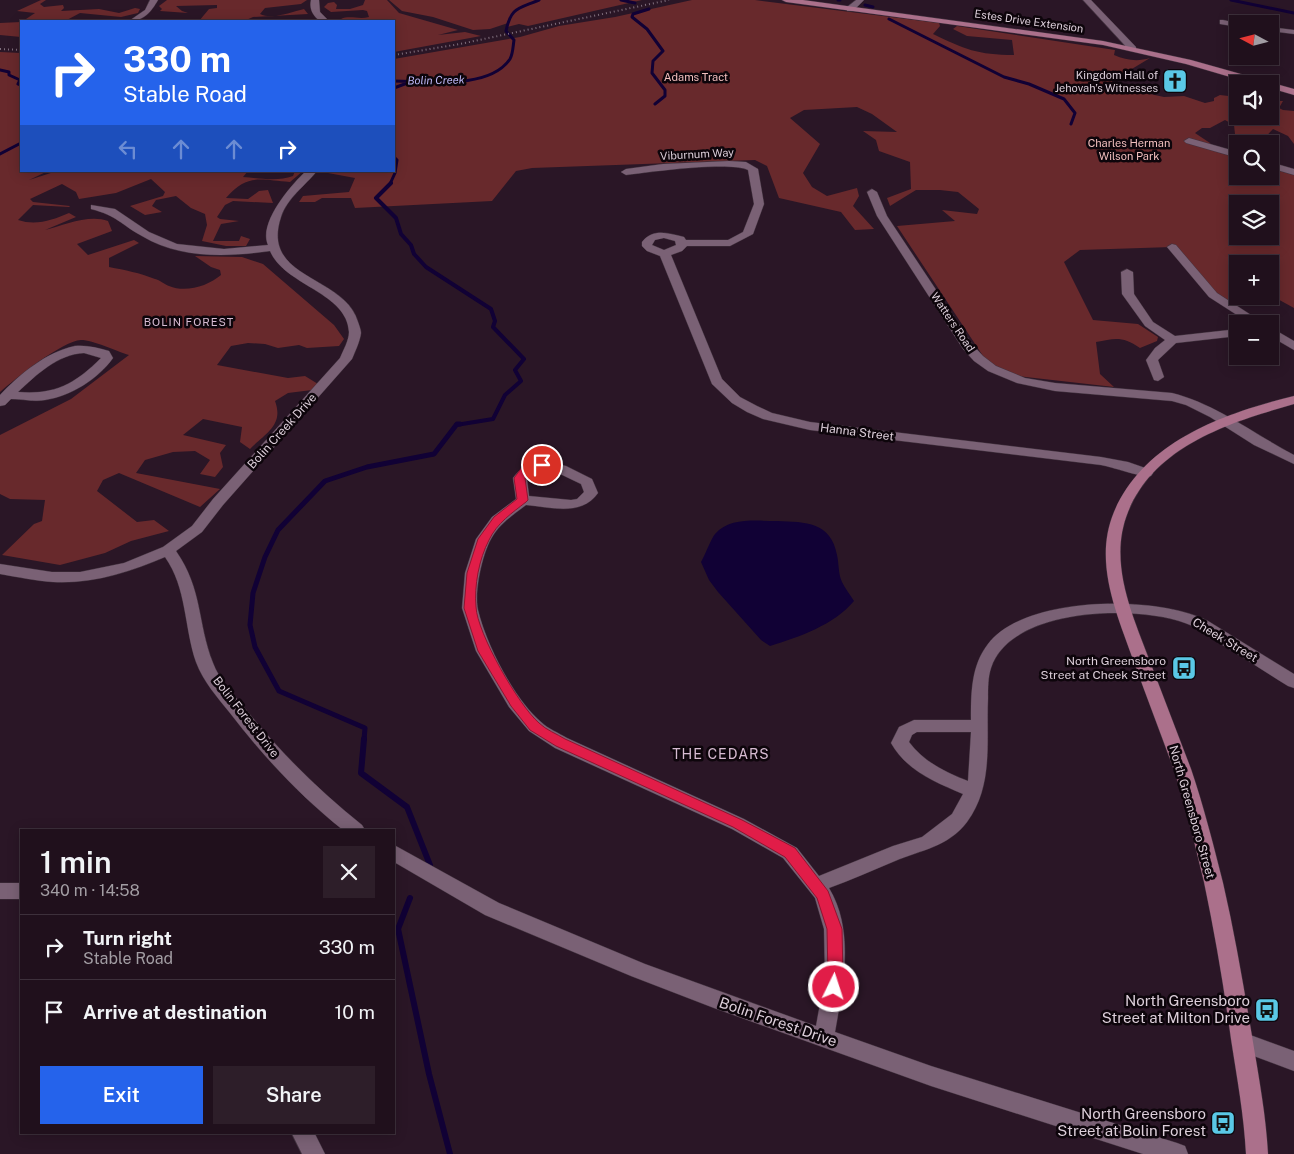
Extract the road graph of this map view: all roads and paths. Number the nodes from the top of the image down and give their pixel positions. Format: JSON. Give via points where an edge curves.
{"nodes":[{"id":1,"x":154,"y":0,"type":"edge"},
{"id":2,"x":315,"y":0,"type":"edge"},
{"id":3,"x":786,"y":0,"type":"edge"},
{"id":4,"x":860,"y":0,"type":"edge"},
{"id":5,"x":1087,"y":0,"type":"edge"},
{"id":6,"x":850,"y":9,"type":"junction"},
{"id":7,"x":134,"y":20,"type":"edge"},
{"id":8,"x":324,"y":20,"type":"edge"},
{"id":9,"x":1223,"y":22,"type":"dead end"},
{"id":10,"x":1229,"y":23,"type":"edge"},
{"id":11,"x":1279,"y":30,"type":"edge"},
{"id":12,"x":1294,"y":32,"type":"edge"},
{"id":13,"x":1133,"y":49,"type":"junction"},
{"id":14,"x":1230,"y":75,"type":"edge"},
{"id":15,"x":1279,"y":88,"type":"edge"},
{"id":16,"x":1294,"y":92,"type":"edge"},
{"id":17,"x":1189,"y":141,"type":"dead end"},
{"id":18,"x":1229,"y":153,"type":"edge"},
{"id":19,"x":1279,"y":168,"type":"edge"},
{"id":20,"x":311,"y":172,"type":"edge"},
{"id":21,"x":626,"y":172,"type":"dead end"},
{"id":22,"x":1294,"y":172,"type":"edge"},
{"id":23,"x":872,"y":192,"type":"dead end"},
{"id":24,"x":96,"y":207,"type":"dead end"},
{"id":25,"x":683,"y":244,"type":"junction"},
{"id":26,"x":273,"y":247,"type":"junction"},
{"id":27,"x":1172,"y":247,"type":"dead end"},
{"id":28,"x":665,"y":252,"type":"junction"},
{"id":29,"x":1127,"y":272,"type":"dead end"},
{"id":30,"x":1245,"y":315,"type":"edge"},
{"id":31,"x":1229,"y":333,"type":"edge"},
{"id":32,"x":1279,"y":337,"type":"edge"},
{"id":33,"x":1173,"y":340,"type":"junction"},
{"id":34,"x":1294,"y":346,"type":"edge"},
{"id":35,"x":1158,"y":378,"type":"dead end"},
{"id":36,"x":4,"y":398,"type":"edge"},
{"id":37,"x":1294,"y":400,"type":"edge"},
{"id":38,"x":1226,"y":420,"type":"junction"},
{"id":39,"x":1294,"y":460,"type":"edge"},
{"id":40,"x":1146,"y":473,"type":"junction"},
{"id":41,"x":523,"y":500,"type":"junction"},
{"id":42,"x":168,"y":550,"type":"junction"},
{"id":43,"x":0,"y":568,"type":"edge"},
{"id":44,"x":1122,"y":608,"type":"junction"},
{"id":45,"x":1294,"y":682,"type":"edge"},
{"id":46,"x":979,"y":726,"type":"junction"},
{"id":47,"x":973,"y":790,"type":"junction"},
{"id":48,"x":355,"y":829,"type":"edge"},
{"id":49,"x":395,"y":854,"type":"edge"},
{"id":50,"x":815,"y":884,"type":"junction"},
{"id":51,"x":0,"y":890,"type":"edge"},
{"id":52,"x":20,"y":891,"type":"edge"},
{"id":53,"x":824,"y":1038,"type":"junction"},
{"id":54,"x":1242,"y":1042,"type":"junction"},
{"id":55,"x":1294,"y":1061,"type":"edge"},
{"id":56,"x":303,"y":1134,"type":"edge"},
{"id":57,"x":314,"y":1154,"type":"edge"},
{"id":58,"x":1177,"y":1154,"type":"edge"},
{"id":59,"x":1257,"y":1154,"type":"edge"}],
"edges":[{"from":1,"to":7,"type":"street","via":[[148,11]]},
{"from":2,"to":8,"type":"street","via":[[314,8]]},
{"from":3,"to":6,"type":"main road","name":"Estes Drive Extension"},
{"from":4,"to":6,"type":"street"},
{"from":5,"to":13,"type":"street"},
{"from":6,"to":13,"type":"main road","name":"Estes Drive Extension"},
{"from":9,"to":10,"type":"street"},
{"from":11,"to":12,"type":"street"},
{"from":13,"to":14,"type":"main road","name":"Estes Drive Extension"},
{"from":15,"to":16,"type":"main road"},
{"from":17,"to":18,"type":"street"},
{"from":19,"to":22,"type":"street"},
{"from":20,"to":26,"type":"street","via":[[281,206],[273,223]]},
{"from":21,"to":25,"type":"street","name":"Viburnum Way","via":[[729,164],[744,164],[753,169],[759,204],[748,234],[730,243]]},
{"from":23,"to":38,"type":"street","name":"Watters Road","via":[[882,216],[967,346],[994,370],[1053,388],[1180,399]]},
{"from":24,"to":26,"type":"street","via":[[117,212],[146,235],[184,248],[233,252]]},
{"from":25,"to":28,"type":"street","via":[[676,251]]},
{"from":25,"to":28,"type":"street","via":[[676,237],[664,235],[652,237],[647,242],[646,246],[653,251]]},
{"from":26,"to":42,"type":"street","name":"Bolin Creek Drive","via":[[286,266],[347,308],[356,326],[353,347],[197,529]]},
{"from":27,"to":30,"type":"street","via":[[1213,295]]},
{"from":28,"to":40,"type":"street","name":"Hanna Street","via":[[716,381],[736,400],[752,409],[810,426],[1123,465]]},
{"from":29,"to":33,"type":"street","via":[[1128,294],[1149,324]]},
{"from":31,"to":33,"type":"street"},
{"from":32,"to":34,"type":"street"},
{"from":33,"to":35,"type":"street","via":[[1152,360]]},
{"from":36,"to":36,"type":"street","via":[[69,351],[84,349],[105,354],[107,358],[77,383],[60,392],[47,396]]},
{"from":37,"to":38,"type":"main road","name":"North Greensboro Street"},
{"from":38,"to":39,"type":"street","name":"Watters Road"},
{"from":38,"to":40,"type":"main road","name":"North Greensboro Street","via":[[1176,446]]},
{"from":40,"to":44,"type":"main road","name":"North Greensboro Street","via":[[1128,497],[1113,546],[1113,565]]},
{"from":41,"to":41,"type":"street","via":[[520,478],[527,468],[542,465],[559,467],[586,482],[591,493],[582,502],[569,506]]},
{"from":41,"to":50,"type":"street","via":[[497,520],[483,539],[472,573],[470,608],[484,651],[515,702],[535,727],[561,743],[738,824],[790,852]]},
{"from":42,"to":43,"type":"street","name":"Bolin Creek Drive","via":[[128,567],[80,577],[52,577]]},
{"from":42,"to":48,"type":"street","name":"Bolin Forest Drive","via":[[185,578],[205,663],[226,696],[294,777]]},
{"from":44,"to":45,"type":"street","name":"Cheek Street","via":[[1190,618]]},
{"from":44,"to":46,"type":"street","name":"Cheek Street","via":[[1066,612],[1039,618],[1011,631],[994,648],[983,667]]},
{"from":44,"to":54,"type":"main road","name":"North Greensboro Street","via":[[1183,772],[1213,882]]},
{"from":46,"to":47,"type":"street","name":"Cheek Street","via":[[980,758]]},
{"from":46,"to":47,"type":"street","via":[[914,726],[905,731],[900,743],[917,764]]},
{"from":47,"to":50,"type":"street","name":"Cheek Street","via":[[961,817],[928,842]]},
{"from":49,"to":53,"type":"street","name":"Bolin Forest Drive","via":[[492,909],[556,937]]},
{"from":50,"to":53,"type":"street","via":[[823,895],[834,929],[836,976]]},
{"from":51,"to":52,"type":"street"},
{"from":53,"to":58,"type":"street","name":"Bolin Forest Drive","via":[[931,1076]]},
{"from":54,"to":55,"type":"street"},
{"from":54,"to":59,"type":"main road","name":"North Greensboro Street"},
{"from":56,"to":57,"type":"street"}]}
